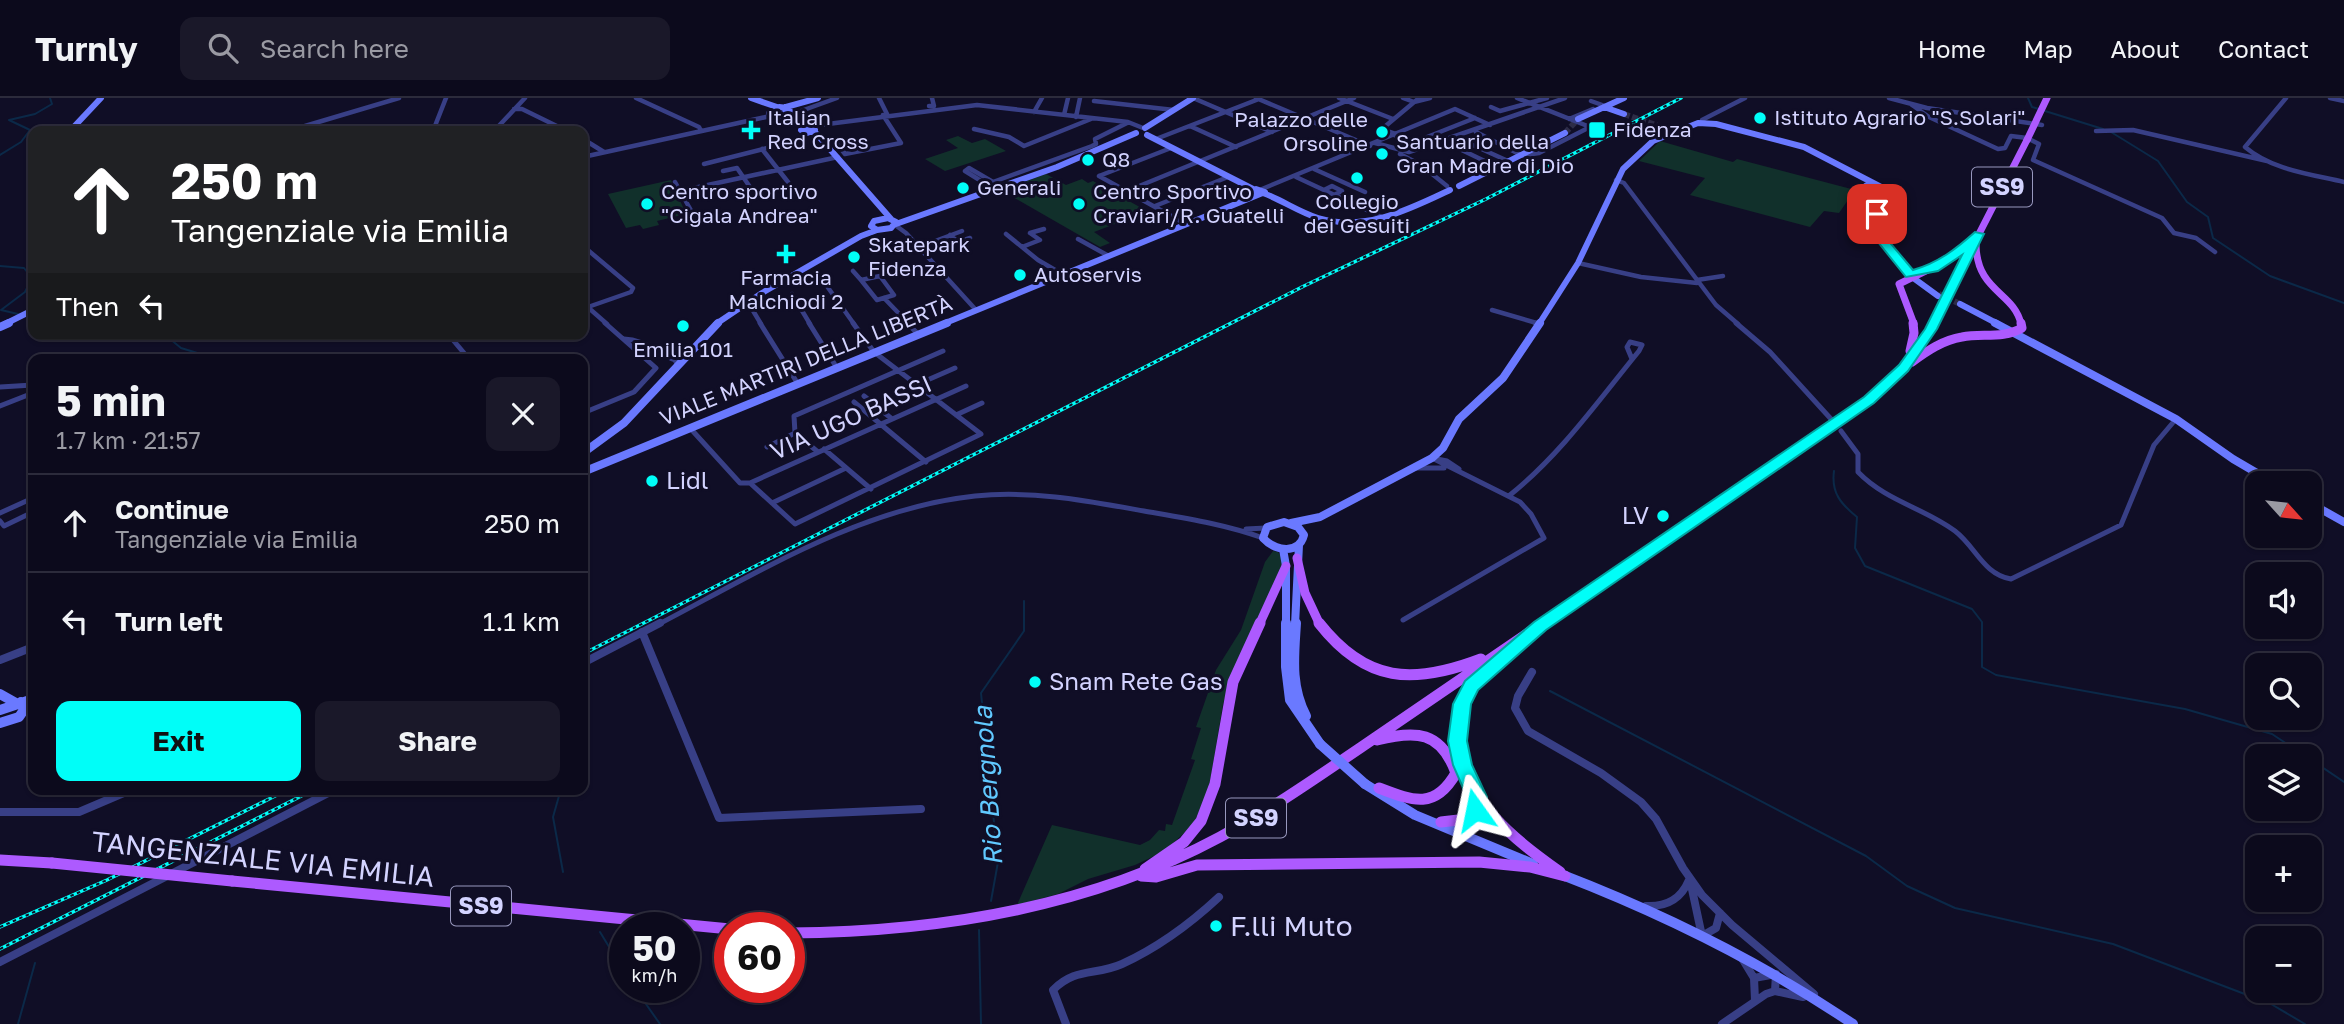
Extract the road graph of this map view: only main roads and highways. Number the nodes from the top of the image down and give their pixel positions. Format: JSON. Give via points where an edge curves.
{"nodes":[{"id":1,"x":2047,"y":98,"type":"edge"},
{"id":2,"x":1979,"y":234,"type":"junction"},
{"id":3,"x":1904,"y":368,"type":"junction"},
{"id":4,"x":1297,"y":558,"type":"road end"},
{"id":5,"x":1286,"y":566,"type":"road end"},
{"id":6,"x":1540,"y":626,"type":"junction"},
{"id":7,"x":1367,"y":743,"type":"junction"},
{"id":8,"x":1371,"y":784,"type":"road end"},
{"id":9,"x":1477,"y":797,"type":"junction"},
{"id":10,"x":1441,"y":822,"type":"road end"},
{"id":11,"x":0,"y":860,"type":"edge"},
{"id":12,"x":1136,"y":876,"type":"junction"},
{"id":13,"x":714,"y":927,"type":"edge"},
{"id":14,"x":805,"y":932,"type":"edge"}],
"edges":[{"from":1,"to":2,"type":"main road","number":"SS9","bridge":true},
{"from":2,"to":3,"type":"main road","number":"SS9","via":[[1931,329]]},
{"from":2,"to":3,"type":"main road","via":[[1934,268],[1898,285],[1916,326]]},
{"from":2,"to":3,"type":"main road","via":[[1975,258],[1979,272],[2022,321],[2022,328],[2012,334],[1961,337],[1942,343]]},
{"from":3,"to":6,"type":"main road","number":"SS9","via":[[1869,400]]},
{"from":4,"to":6,"type":"main road","via":[[1300,581],[1320,628],[1335,647],[1380,671],[1419,677],[1458,670]]},
{"from":5,"to":12,"type":"main road","via":[[1233,682],[1212,797],[1202,819],[1188,837]]},
{"from":6,"to":7,"type":"main road","number":"SS9"},
{"from":6,"to":9,"type":"main road","via":[[1471,686],[1462,704],[1457,723],[1459,753]]},
{"from":7,"to":8,"type":"main road","via":[[1419,734],[1438,742],[1452,757],[1456,774],[1449,789],[1433,799],[1412,800]]},
{"from":7,"to":12,"type":"main road","number":"SS9","via":[[1227,836]]},
{"from":9,"to":10,"type":"main road","via":[[1475,810],[1467,818]]},
{"from":9,"to":12,"type":"main road","via":[[1512,837],[1565,876],[1479,862],[1197,865],[1156,877]]},
{"from":11,"to":13,"type":"main road","name":"TANGENZIALE VIA EMILIA","number":"SS9","bridge":true},
{"from":12,"to":14,"type":"main road","number":"SS9","via":[[1020,910],[971,919],[894,929]]}]}
